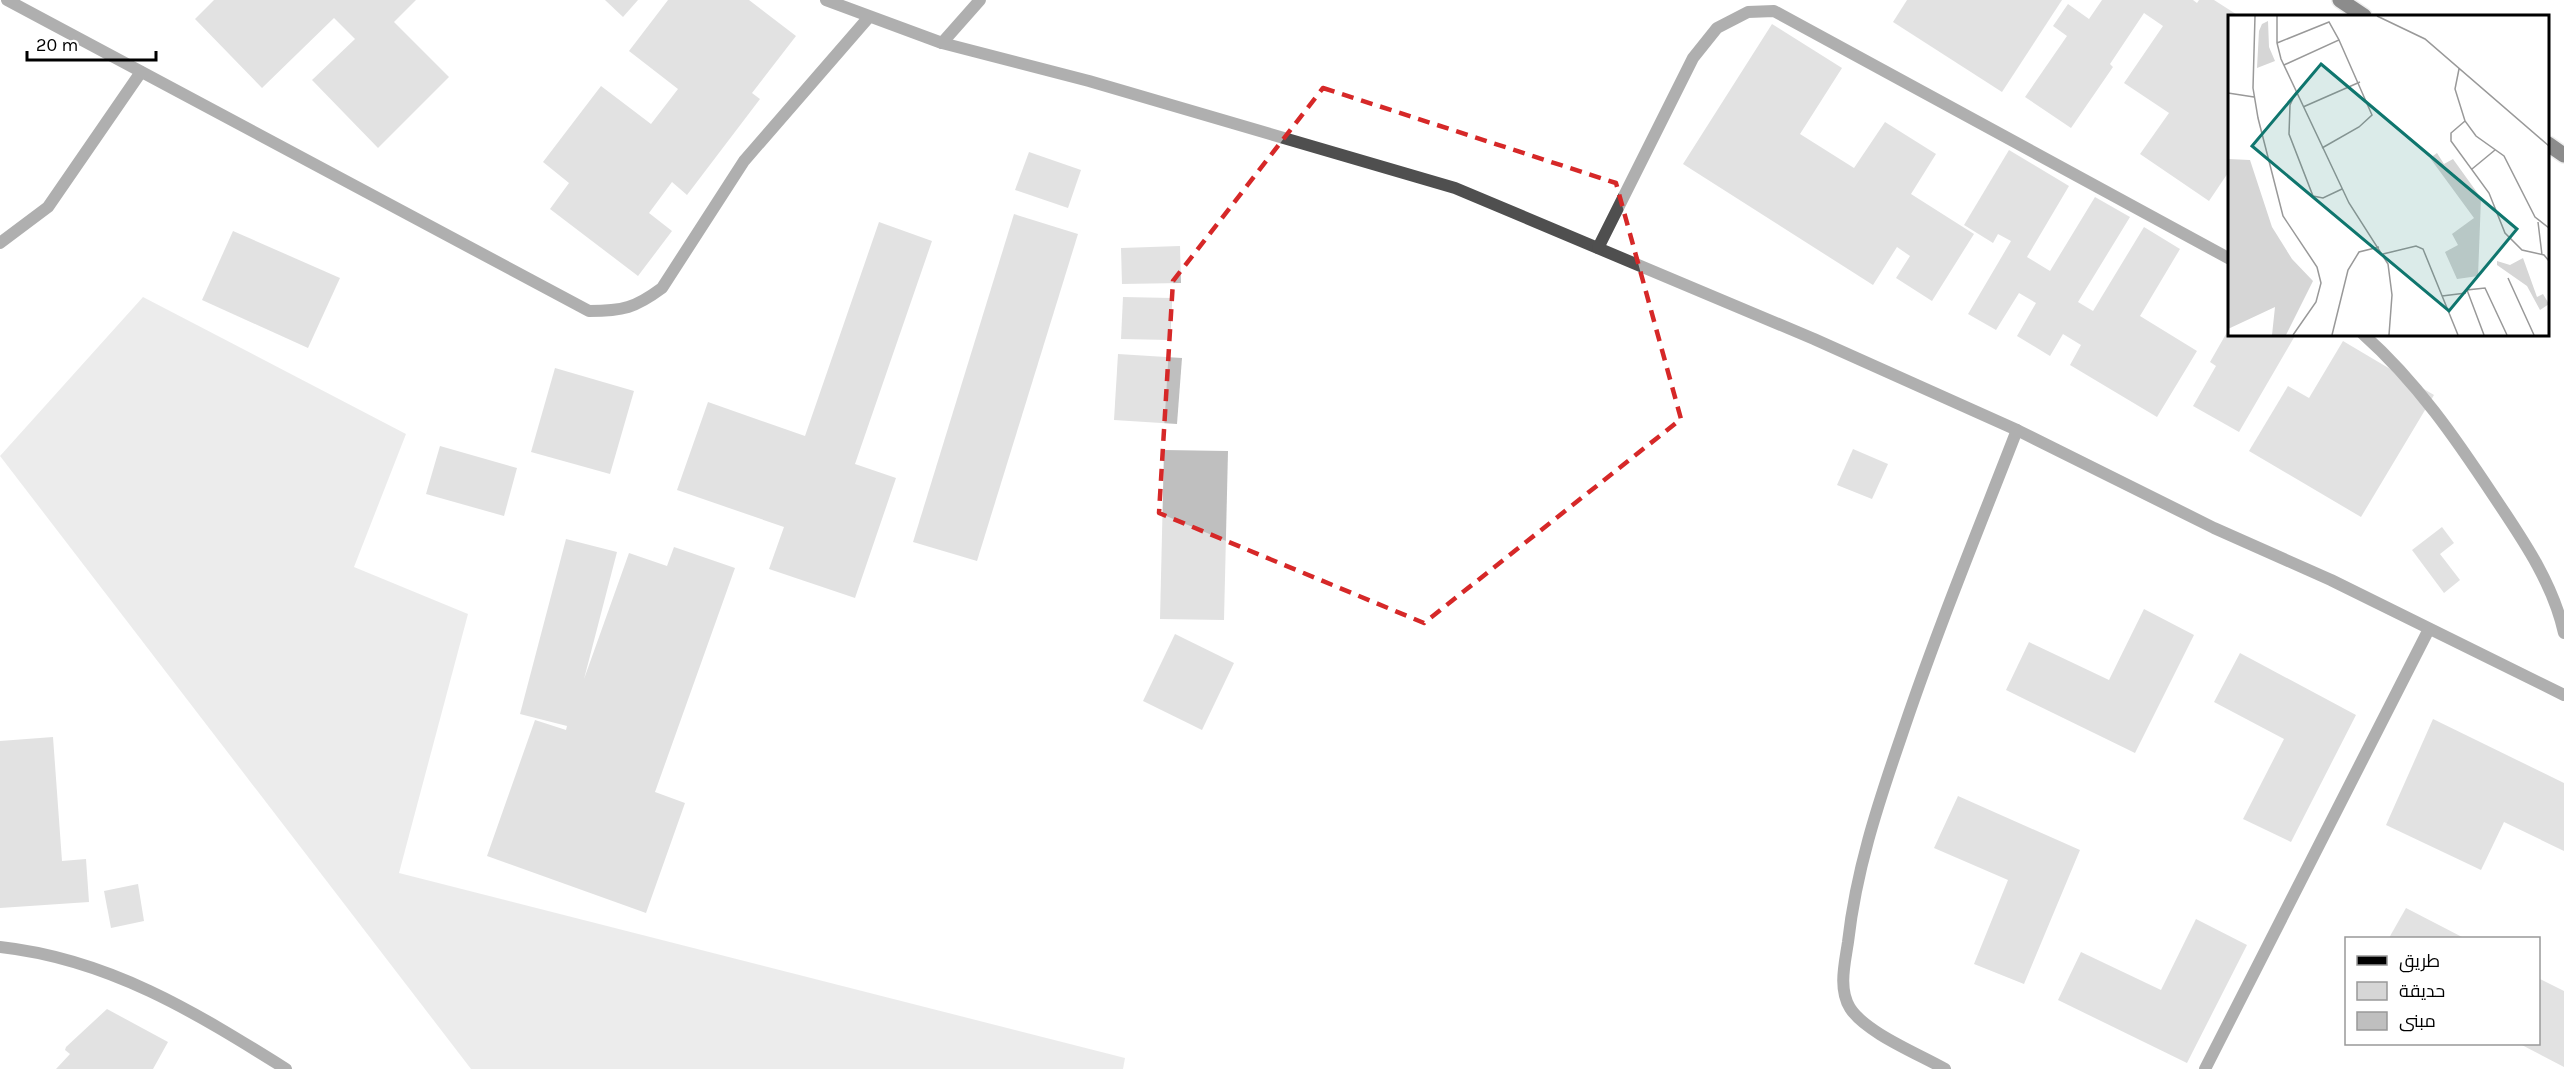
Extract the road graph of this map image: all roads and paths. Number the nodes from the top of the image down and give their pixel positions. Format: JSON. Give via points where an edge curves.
{"nodes":[{"id":1,"x":7,"y":0,"type":"edge"},
{"id":2,"x":826,"y":0,"type":"edge"},
{"id":3,"x":980,"y":0,"type":"edge"},
{"id":4,"x":2340,"y":0,"type":"edge"},
{"id":5,"x":2362,"y":15,"type":"edge"},
{"id":6,"x":869,"y":17,"type":"junction"},
{"id":7,"x":942,"y":43,"type":"junction"},
{"id":8,"x":141,"y":72,"type":"junction"},
{"id":9,"x":2549,"y":145,"type":"edge"},
{"id":10,"x":2564,"y":155,"type":"edge"},
{"id":11,"x":0,"y":243,"type":"edge"},
{"id":12,"x":1599,"y":249,"type":"junction"},
{"id":13,"x":2228,"y":258,"type":"edge"},
{"id":14,"x":2365,"y":336,"type":"edge"},
{"id":15,"x":2018,"y":430,"type":"junction"},
{"id":16,"x":2429,"y":629,"type":"junction"},
{"id":17,"x":2564,"y":633,"type":"edge"},
{"id":18,"x":2564,"y":695,"type":"edge"},
{"id":19,"x":0,"y":947,"type":"edge"},
{"id":20,"x":286,"y":1069,"type":"edge"},
{"id":21,"x":1945,"y":1069,"type":"edge"},
{"id":22,"x":2205,"y":1069,"type":"edge"}],
"edges":[{"from":1,"to":8,"type":"street"},
{"from":2,"to":6,"type":"street"},
{"from":3,"to":7,"type":"street"},
{"from":4,"to":5,"type":"main road"},
{"from":6,"to":7,"type":"street"},
{"from":6,"to":8,"type":"street","via":[[744,161],[662,288],[642,303],[620,311],[589,311]]},
{"from":7,"to":12,"type":"street","via":[[1089,81],[1455,188]]},
{"from":8,"to":11,"type":"street","via":[[48,207]]},
{"from":9,"to":10,"type":"main road"},
{"from":12,"to":13,"type":"street","via":[[1693,58],[1717,28],[1748,12],[1774,11]]},
{"from":12,"to":15,"type":"street"},
{"from":14,"to":17,"type":"street","via":[[2394,362],[2447,425],[2537,562]]},
{"from":15,"to":16,"type":"street"},
{"from":15,"to":21,"type":"street","via":[[1917,688],[1867,836],[1854,890],[1843,982],[1851,1009],[1860,1018]]},
{"from":16,"to":18,"type":"street"},
{"from":16,"to":22,"type":"street"},
{"from":19,"to":20,"type":"street","via":[[70,959],[120,977],[200,1014]]}]}
